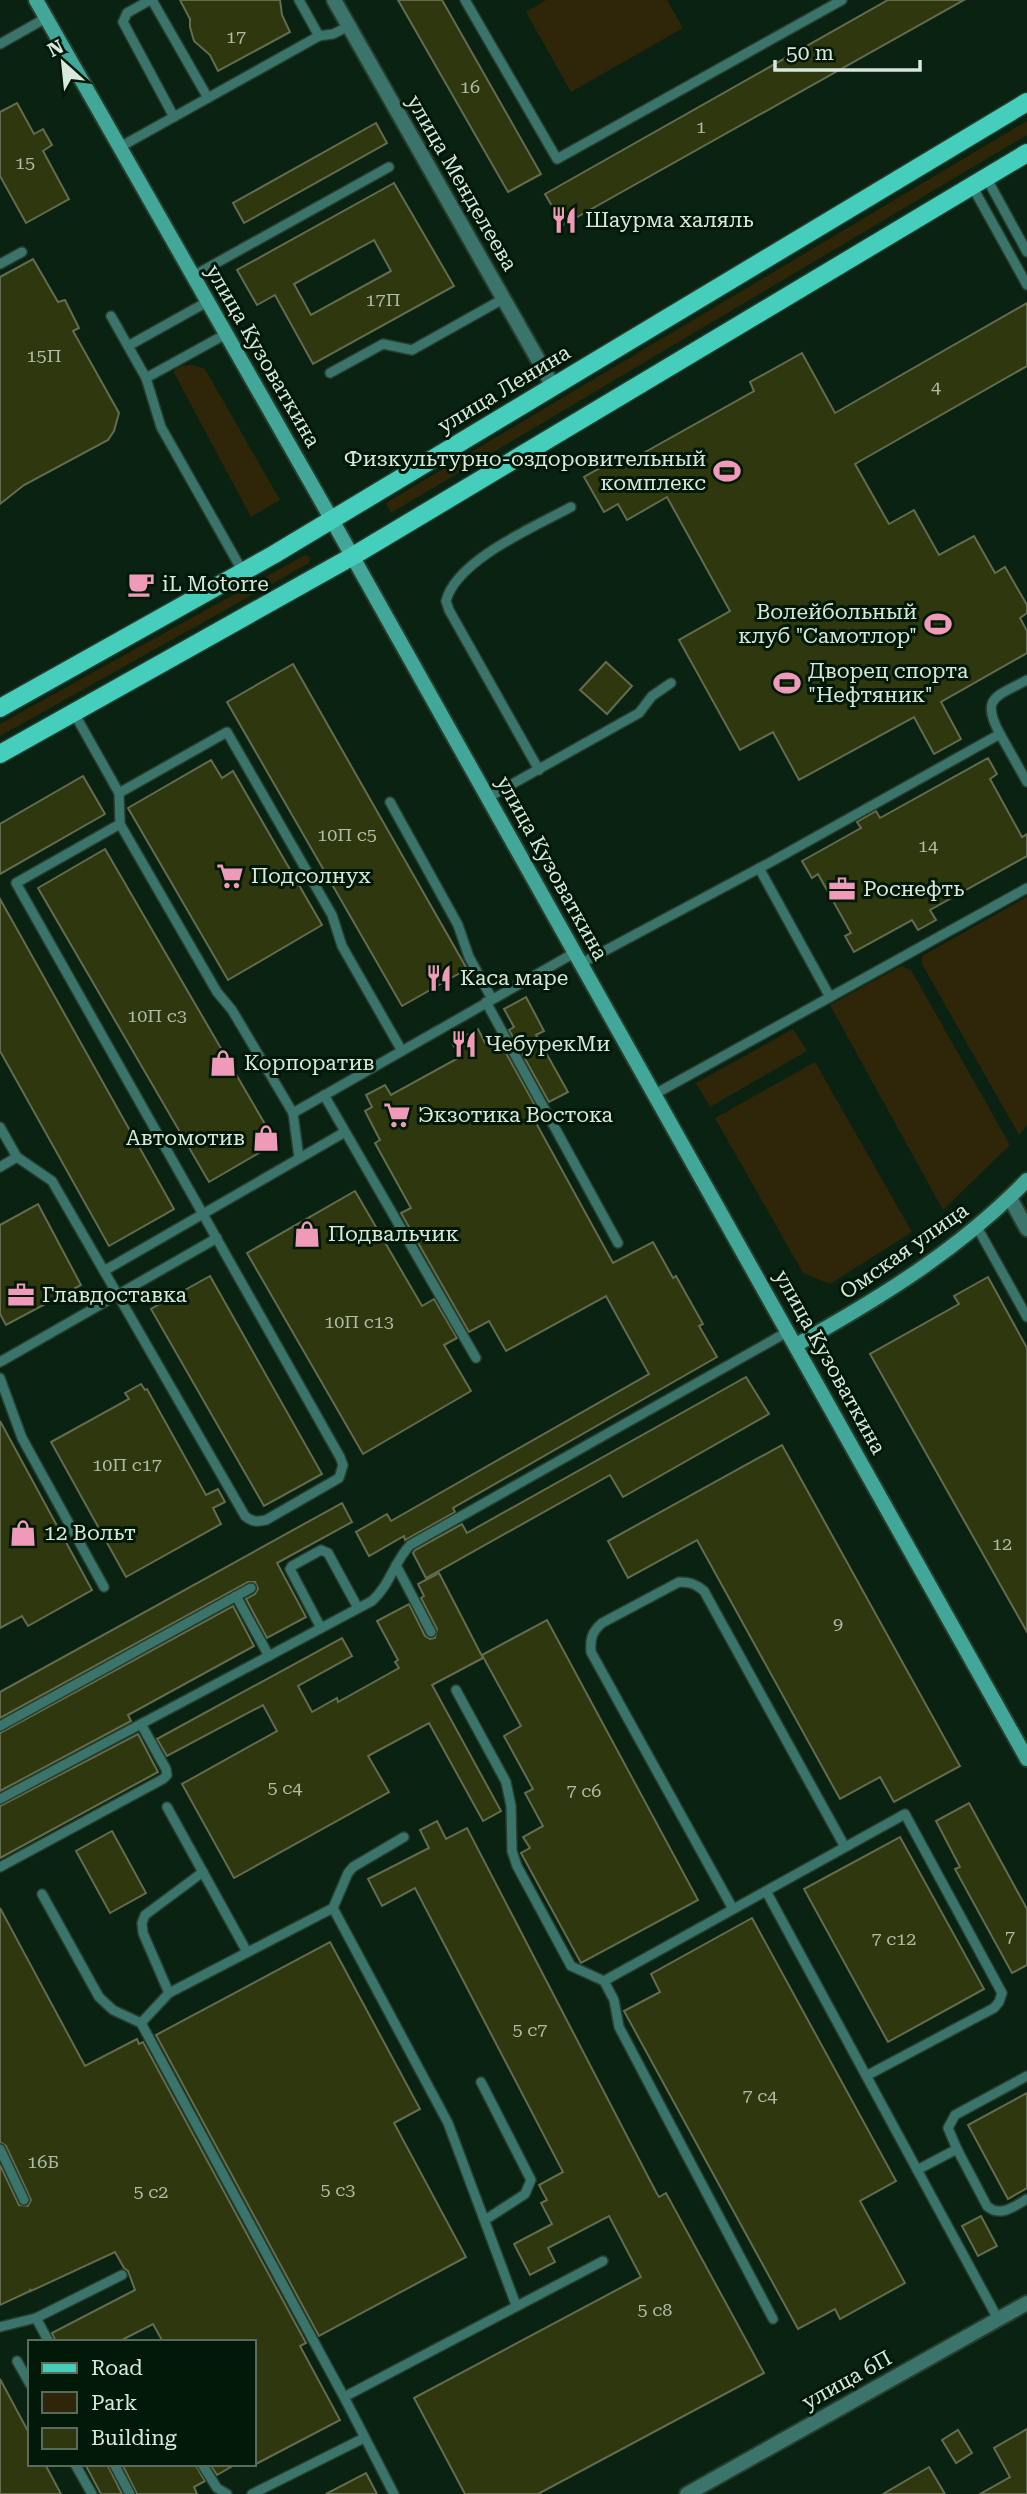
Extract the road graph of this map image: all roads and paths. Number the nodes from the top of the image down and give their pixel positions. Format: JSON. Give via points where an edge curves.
{"nodes":[{"id":1,"x":36,"y":0,"type":"edge"},
{"id":2,"x":151,"y":0,"type":"edge"},
{"id":3,"x":299,"y":0,"type":"edge"},
{"id":4,"x":334,"y":0,"type":"edge"},
{"id":5,"x":465,"y":0,"type":"edge"},
{"id":6,"x":842,"y":0,"type":"edge"},
{"id":7,"x":46,"y":18,"type":"junction"},
{"id":8,"x":349,"y":26,"type":"junction"},
{"id":9,"x":319,"y":36,"type":"junction"},
{"id":10,"x":0,"y":44,"type":"edge"},
{"id":11,"x":208,"y":98,"type":"junction"},
{"id":12,"x":1027,"y":102,"type":"edge"},
{"id":13,"x":174,"y":117,"type":"junction"},
{"id":14,"x":120,"y":147,"type":"junction"},
{"id":15,"x":1027,"y":153,"type":"edge"},
{"id":16,"x":389,"y":167,"type":"dead end"},
{"id":17,"x":979,"y":182,"type":"junction"},
{"id":18,"x":22,"y":252,"type":"dead end"},
{"id":19,"x":1027,"y":252,"type":"edge"},
{"id":20,"x":0,"y":264,"type":"edge"},
{"id":21,"x":192,"y":276,"type":"junction"},
{"id":22,"x":1027,"y":285,"type":"edge"},
{"id":23,"x":503,"y":299,"type":"junction"},
{"id":24,"x":207,"y":302,"type":"junction"},
{"id":25,"x":111,"y":316,"type":"dead end"},
{"id":26,"x":226,"y":334,"type":"junction"},
{"id":27,"x":128,"y":346,"type":"junction"},
{"id":28,"x":330,"y":373,"type":"dead end"},
{"id":29,"x":146,"y":378,"type":"junction"},
{"id":30,"x":553,"y":387,"type":"junction"},
{"id":31,"x":571,"y":506,"type":"dead end"},
{"id":32,"x":332,"y":520,"type":"junction"},
{"id":33,"x":353,"y":556,"type":"junction"},
{"id":34,"x":243,"y":572,"type":"junction"},
{"id":35,"x":1027,"y":680,"type":"edge"},
{"id":36,"x":671,"y":683,"type":"dead end"},
{"id":37,"x":0,"y":708,"type":"edge"},
{"id":38,"x":74,"y":713,"type":"junction"},
{"id":39,"x":1000,"y":734,"type":"junction"},
{"id":40,"x":0,"y":754,"type":"edge"},
{"id":41,"x":539,"y":769,"type":"junction"},
{"id":42,"x":1027,"y":782,"type":"edge"},
{"id":43,"x":119,"y":793,"type":"junction"},
{"id":44,"x":489,"y":797,"type":"junction"},
{"id":45,"x":390,"y":802,"type":"dead end"},
{"id":46,"x":120,"y":824,"type":"junction"},
{"id":47,"x":759,"y":868,"type":"junction"},
{"id":48,"x":1027,"y":888,"type":"edge"},
{"id":49,"x":579,"y":958,"type":"junction"},
{"id":50,"x":830,"y":997,"type":"junction"},
{"id":51,"x":489,"y":1000,"type":"junction"},
{"id":52,"x":402,"y":1051,"type":"junction"},
{"id":53,"x":655,"y":1094,"type":"junction"},
{"id":54,"x":324,"y":1095,"type":"junction"},
{"id":55,"x":293,"y":1113,"type":"junction"},
{"id":56,"x":0,"y":1127,"type":"edge"},
{"id":57,"x":345,"y":1132,"type":"junction"},
{"id":58,"x":17,"y":1157,"type":"junction"},
{"id":59,"x":299,"y":1158,"type":"junction"},
{"id":60,"x":0,"y":1167,"type":"edge"},
{"id":61,"x":1027,"y":1180,"type":"edge"},
{"id":62,"x":1010,"y":1198,"type":"junction"},
{"id":63,"x":203,"y":1214,"type":"junction"},
{"id":64,"x":977,"y":1227,"type":"junction"},
{"id":65,"x":1027,"y":1229,"type":"edge"},
{"id":66,"x":217,"y":1238,"type":"junction"},
{"id":67,"x":618,"y":1243,"type":"dead end"},
{"id":68,"x":104,"y":1271,"type":"junction"},
{"id":69,"x":117,"y":1295,"type":"junction"},
{"id":70,"x":1027,"y":1317,"type":"edge"},
{"id":71,"x":789,"y":1331,"type":"junction"},
{"id":72,"x":796,"y":1345,"type":"junction"},
{"id":73,"x":476,"y":1358,"type":"dead end"},
{"id":74,"x":0,"y":1362,"type":"edge"},
{"id":75,"x":0,"y":1378,"type":"edge"},
{"id":76,"x":396,"y":1566,"type":"junction"},
{"id":77,"x":104,"y":1587,"type":"dead end"},
{"id":78,"x":251,"y":1588,"type":"dead end"},
{"id":79,"x":236,"y":1596,"type":"junction"},
{"id":80,"x":358,"y":1608,"type":"junction"},
{"id":81,"x":321,"y":1628,"type":"junction"},
{"id":82,"x":431,"y":1632,"type":"dead end"},
{"id":83,"x":269,"y":1656,"type":"junction"},
{"id":84,"x":456,"y":1690,"type":"dead end"},
{"id":85,"x":141,"y":1724,"type":"junction"},
{"id":86,"x":0,"y":1726,"type":"edge"},
{"id":87,"x":1027,"y":1759,"type":"edge"},
{"id":88,"x":0,"y":1799,"type":"edge"},
{"id":89,"x":167,"y":1807,"type":"dead end"},
{"id":90,"x":404,"y":1837,"type":"dead end"},
{"id":91,"x":845,"y":1847,"type":"junction"},
{"id":92,"x":0,"y":1867,"type":"edge"},
{"id":93,"x":203,"y":1872,"type":"junction"},
{"id":94,"x":766,"y":1891,"type":"junction"},
{"id":95,"x":42,"y":1894,"type":"dead end"},
{"id":96,"x":333,"y":1908,"type":"junction"},
{"id":97,"x":733,"y":1909,"type":"junction"},
{"id":98,"x":247,"y":1952,"type":"junction"},
{"id":99,"x":604,"y":1981,"type":"junction"},
{"id":100,"x":169,"y":1993,"type":"junction"},
{"id":101,"x":141,"y":2023,"type":"junction"},
{"id":102,"x":1027,"y":2076,"type":"edge"},
{"id":103,"x":866,"y":2077,"type":"junction"},
{"id":104,"x":481,"y":2082,"type":"dead end"},
{"id":105,"x":0,"y":2149,"type":"edge"},
{"id":106,"x":957,"y":2149,"type":"junction"},
{"id":107,"x":917,"y":2170,"type":"junction"},
{"id":108,"x":1027,"y":2199,"type":"edge"},
{"id":109,"x":24,"y":2200,"type":"dead end"},
{"id":110,"x":485,"y":2220,"type":"junction"},
{"id":111,"x":603,"y":2261,"type":"dead end"},
{"id":112,"x":122,"y":2275,"type":"dead end"},
{"id":113,"x":1027,"y":2303,"type":"edge"},
{"id":114,"x":516,"y":2305,"type":"junction"},
{"id":115,"x":36,"y":2319,"type":"junction"},
{"id":116,"x":773,"y":2319,"type":"dead end"},
{"id":117,"x":998,"y":2319,"type":"junction"},
{"id":118,"x":0,"y":2327,"type":"edge"},
{"id":119,"x":48,"y":2340,"type":"edge"},
{"id":120,"x":17,"y":2361,"type":"dead end"},
{"id":121,"x":28,"y":2380,"type":"edge"},
{"id":122,"x":344,"y":2397,"type":"junction"},
{"id":123,"x":364,"y":2438,"type":"junction"},
{"id":124,"x":76,"y":2466,"type":"edge"},
{"id":125,"x":115,"y":2466,"type":"edge"},
{"id":126,"x":203,"y":2466,"type":"edge"},
{"id":127,"x":92,"y":2494,"type":"edge"},
{"id":128,"x":130,"y":2494,"type":"edge"},
{"id":129,"x":227,"y":2494,"type":"edge"},
{"id":130,"x":252,"y":2494,"type":"edge"},
{"id":131,"x":394,"y":2494,"type":"edge"},
{"id":132,"x":687,"y":2494,"type":"edge"}],
"edges":[{"from":1,"to":7,"type":"main road","name":"улица Кузоваткина"},
{"from":2,"to":11,"type":"lane"},
{"from":2,"to":13,"type":"lane","via":[[127,13],[123,22]]},
{"from":3,"to":9,"type":"lane"},
{"from":4,"to":8,"type":"street","name":"улица Менделеева"},
{"from":5,"to":6,"type":"lane","via":[[557,159]]},
{"from":7,"to":10,"type":"lane"},
{"from":7,"to":14,"type":"main road","name":"улица Кузоваткина"},
{"from":8,"to":9,"type":"lane"},
{"from":8,"to":23,"type":"street","name":"улица Менделеева"},
{"from":9,"to":11,"type":"lane"},
{"from":11,"to":13,"type":"lane"},
{"from":12,"to":30,"type":"main road","name":"улица Ленина"},
{"from":13,"to":14,"type":"lane"},
{"from":14,"to":21,"type":"main road","name":"улица Кузоваткина"},
{"from":15,"to":17,"type":"main road"},
{"from":16,"to":21,"type":"lane"},
{"from":17,"to":19,"type":"lane"},
{"from":17,"to":22,"type":"lane"},
{"from":17,"to":33,"type":"main road"},
{"from":18,"to":20,"type":"lane"},
{"from":21,"to":24,"type":"main road","name":"улица Кузоваткина"},
{"from":23,"to":28,"type":"lane","via":[[412,350],[383,344]]},
{"from":23,"to":30,"type":"street","name":"улица Менделеева"},
{"from":24,"to":26,"type":"main road","name":"улица Кузоваткина"},
{"from":24,"to":27,"type":"lane"},
{"from":25,"to":27,"type":"lane"},
{"from":26,"to":29,"type":"lane"},
{"from":26,"to":32,"type":"main road","name":"улица Кузоваткина"},
{"from":27,"to":29,"type":"lane"},
{"from":29,"to":34,"type":"lane","via":[[161,427]]},
{"from":30,"to":32,"type":"main road","name":"улица Ленина"},
{"from":31,"to":41,"type":"lane","via":[[480,558],[446,601]]},
{"from":32,"to":33,"type":"main road","name":"улица Кузоваткина"},
{"from":32,"to":34,"type":"main road","name":"улица Ленина"},
{"from":33,"to":38,"type":"main road"},
{"from":33,"to":44,"type":"main road","name":"улица Кузоваткина"},
{"from":34,"to":37,"type":"main road","name":"улица Ленина"},
{"from":35,"to":39,"type":"lane","via":[[990,705]]},
{"from":36,"to":41,"type":"lane","via":[[652,696],[639,713]]},
{"from":38,"to":40,"type":"main road"},
{"from":38,"to":43,"type":"lane"},
{"from":39,"to":42,"type":"lane"},
{"from":39,"to":47,"type":"lane"},
{"from":41,"to":44,"type":"lane"},
{"from":43,"to":46,"type":"lane"},
{"from":43,"to":52,"type":"lane","via":[[227,732],[332,915],[342,946]]},
{"from":44,"to":49,"type":"main road","name":"улица Кузоваткина"},
{"from":45,"to":51,"type":"lane","via":[[458,925]]},
{"from":46,"to":55,"type":"lane"},
{"from":46,"to":63,"type":"lane","via":[[16,883]]},
{"from":47,"to":49,"type":"lane"},
{"from":47,"to":50,"type":"lane"},
{"from":48,"to":50,"type":"lane"},
{"from":49,"to":51,"type":"lane"},
{"from":49,"to":53,"type":"main road","name":"улица Кузоваткина"},
{"from":50,"to":53,"type":"lane"},
{"from":51,"to":52,"type":"lane"},
{"from":51,"to":67,"type":"lane"},
{"from":52,"to":54,"type":"lane"},
{"from":53,"to":71,"type":"main road","name":"улица Кузоваткина"},
{"from":54,"to":55,"type":"lane"},
{"from":54,"to":57,"type":"lane"},
{"from":55,"to":59,"type":"lane"},
{"from":56,"to":58,"type":"lane"},
{"from":57,"to":59,"type":"lane"},
{"from":57,"to":73,"type":"lane"},
{"from":58,"to":60,"type":"lane"},
{"from":58,"to":68,"type":"lane","via":[[52,1181]]},
{"from":59,"to":63,"type":"lane"},
{"from":61,"to":62,"type":"main road","name":"Омская улица"},
{"from":62,"to":64,"type":"main road","name":"Омская улица"},
{"from":62,"to":65,"type":"street"},
{"from":63,"to":66,"type":"lane"},
{"from":63,"to":68,"type":"lane"},
{"from":64,"to":70,"type":"lane"},
{"from":64,"to":72,"type":"main road","name":"Омская улица","via":[[887,1292]]},
{"from":66,"to":69,"type":"lane"},
{"from":66,"to":69,"type":"lane","via":[[340,1457],[342,1472],[333,1483],[266,1520],[257,1522],[245,1516]]},
{"from":68,"to":69,"type":"lane"},
{"from":69,"to":74,"type":"lane"},
{"from":71,"to":72,"type":"main road","name":"улица Кузоваткина"},
{"from":71,"to":76,"type":"lane","via":[[410,1545]]},
{"from":72,"to":87,"type":"main road","name":"улица Кузоваткина"},
{"from":75,"to":77,"type":"lane","via":[[22,1438]]},
{"from":76,"to":80,"type":"lane","via":[[383,1591]]},
{"from":76,"to":82,"type":"lane"},
{"from":78,"to":79,"type":"lane"},
{"from":79,"to":83,"type":"lane"},
{"from":79,"to":86,"type":"lane"},
{"from":80,"to":81,"type":"lane"},
{"from":80,"to":81,"type":"lane","via":[[328,1553],[321,1550],[290,1569]]},
{"from":81,"to":83,"type":"lane"},
{"from":83,"to":85,"type":"lane"},
{"from":84,"to":99,"type":"lane","via":[[506,1782],[517,1866],[571,1966]]},
{"from":85,"to":88,"type":"lane"},
{"from":85,"to":92,"type":"lane","via":[[167,1775]]},
{"from":89,"to":93,"type":"lane"},
{"from":90,"to":96,"type":"lane","via":[[353,1867]]},
{"from":91,"to":94,"type":"lane"},
{"from":91,"to":97,"type":"lane","via":[[698,1585],[679,1582],[602,1623],[594,1630],[590,1652]]},
{"from":91,"to":103,"type":"lane","via":[[905,1814],[1002,1993],[994,2008]]},
{"from":93,"to":98,"type":"lane"},
{"from":93,"to":100,"type":"lane","via":[[145,1915],[142,1923]]},
{"from":94,"to":97,"type":"lane"},
{"from":94,"to":103,"type":"lane"},
{"from":95,"to":101,"type":"lane","via":[[99,1997],[113,2010]]},
{"from":96,"to":98,"type":"lane"},
{"from":96,"to":110,"type":"lane","via":[[448,2123]]},
{"from":97,"to":99,"type":"lane"},
{"from":98,"to":100,"type":"lane"},
{"from":99,"to":116,"type":"lane","via":[[614,2000],[618,2026]]},
{"from":100,"to":101,"type":"lane"},
{"from":101,"to":122,"type":"lane"},
{"from":102,"to":106,"type":"lane","via":[[955,2115],[948,2128]]},
{"from":103,"to":107,"type":"lane"},
{"from":104,"to":110,"type":"lane","via":[[531,2180],[525,2194]]},
{"from":105,"to":109,"type":"lane"},
{"from":106,"to":107,"type":"lane"},
{"from":106,"to":108,"type":"lane","via":[[993,2211]]},
{"from":107,"to":117,"type":"lane"},
{"from":110,"to":114,"type":"lane"},
{"from":111,"to":114,"type":"lane"},
{"from":112,"to":115,"type":"lane"},
{"from":113,"to":117,"type":"street","name":"улица 6П"},
{"from":114,"to":122,"type":"lane"},
{"from":115,"to":118,"type":"lane"},
{"from":115,"to":119,"type":"lane"},
{"from":117,"to":132,"type":"street","name":"улица 6П"},
{"from":120,"to":121,"type":"lane"},
{"from":122,"to":123,"type":"lane"},
{"from":123,"to":130,"type":"lane"},
{"from":123,"to":131,"type":"lane"},
{"from":124,"to":127,"type":"lane"},
{"from":125,"to":128,"type":"lane"},
{"from":126,"to":129,"type":"lane","via":[[217,2488]]}]}
